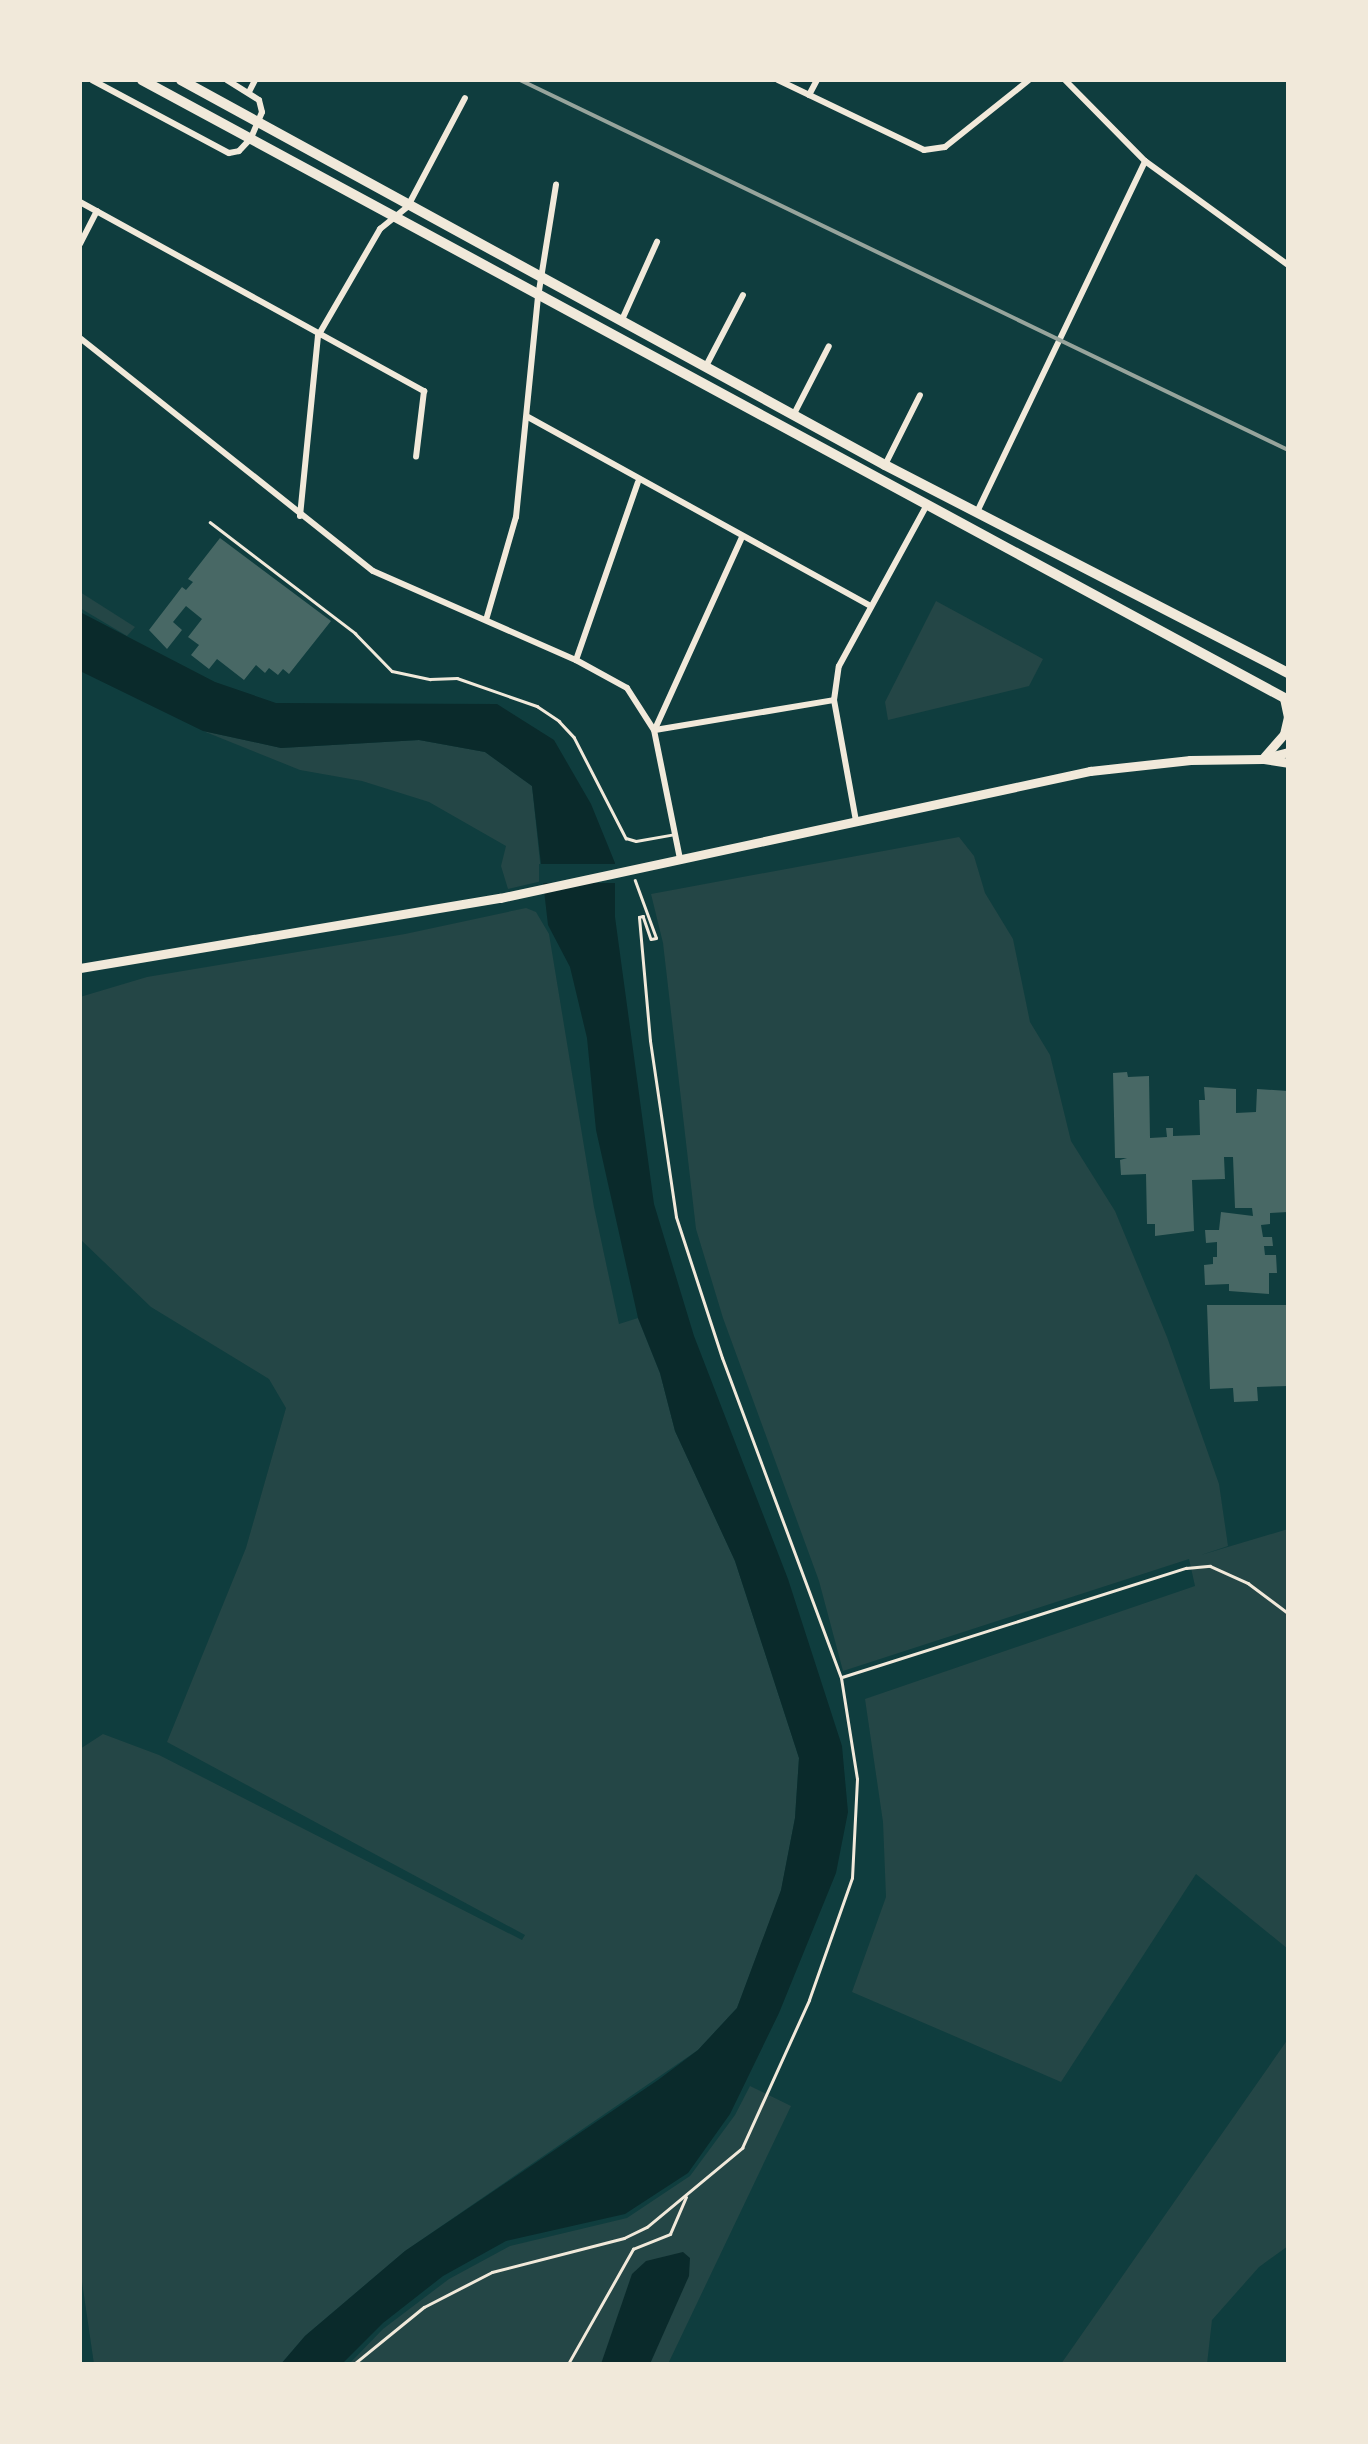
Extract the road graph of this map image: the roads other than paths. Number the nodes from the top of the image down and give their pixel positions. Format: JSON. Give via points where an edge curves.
{"nodes":[{"id":1,"x":92,"y":80,"type":"edge"},
{"id":2,"x":142,"y":80,"type":"edge"},
{"id":3,"x":181,"y":80,"type":"edge"},
{"id":4,"x":227,"y":80,"type":"edge"},
{"id":5,"x":255,"y":80,"type":"edge"},
{"id":6,"x":778,"y":80,"type":"edge"},
{"id":7,"x":817,"y":80,"type":"edge"},
{"id":8,"x":1029,"y":80,"type":"edge"},
{"id":9,"x":1065,"y":80,"type":"edge"},
{"id":10,"x":249,"y":92,"type":"junction"},
{"id":11,"x":810,"y":95,"type":"junction"},
{"id":12,"x":466,"y":98,"type":"dead end"},
{"id":13,"x":260,"y":122,"type":"junction"},
{"id":14,"x":252,"y":138,"type":"junction"},
{"id":15,"x":1144,"y":161,"type":"junction"},
{"id":16,"x":556,"y":184,"type":"dead end"},
{"id":17,"x":80,"y":202,"type":"edge"},
{"id":18,"x":408,"y":206,"type":"junction"},
{"id":19,"x":98,"y":211,"type":"junction"},
{"id":20,"x":393,"y":218,"type":"junction"},
{"id":21,"x":656,"y":242,"type":"dead end"},
{"id":22,"x":80,"y":244,"type":"edge"},
{"id":23,"x":1288,"y":265,"type":"edge"},
{"id":24,"x":541,"y":278,"type":"junction"},
{"id":25,"x":743,"y":295,"type":"dead end"},
{"id":26,"x":538,"y":297,"type":"junction"},
{"id":27,"x":621,"y":322,"type":"junction"},
{"id":28,"x":318,"y":336,"type":"junction"},
{"id":29,"x":80,"y":338,"type":"edge"},
{"id":30,"x":828,"y":346,"type":"dead end"},
{"id":31,"x":706,"y":366,"type":"junction"},
{"id":32,"x":920,"y":396,"type":"dead end"},
{"id":33,"x":794,"y":414,"type":"junction"},
{"id":34,"x":527,"y":417,"type":"junction"},
{"id":35,"x":416,"y":457,"type":"dead end"},
{"id":36,"x":884,"y":465,"type":"junction"},
{"id":37,"x":638,"y":482,"type":"junction"},
{"id":38,"x":925,"y":508,"type":"junction"},
{"id":39,"x":977,"y":513,"type":"junction"},
{"id":40,"x":300,"y":516,"type":"junction"},
{"id":41,"x":210,"y":522,"type":"dead end"},
{"id":42,"x":742,"y":537,"type":"junction"},
{"id":43,"x":868,"y":605,"type":"junction"},
{"id":44,"x":486,"y":620,"type":"junction"},
{"id":45,"x":576,"y":660,"type":"junction"},
{"id":46,"x":1288,"y":673,"type":"edge"},
{"id":47,"x":1286,"y":699,"type":"edge"},
{"id":48,"x":834,"y":700,"type":"junction"},
{"id":49,"x":654,"y":730,"type":"junction"},
{"id":50,"x":1288,"y":752,"type":"edge"},
{"id":51,"x":1262,"y":759,"type":"junction"},
{"id":52,"x":1288,"y":764,"type":"edge"},
{"id":53,"x":856,"y":821,"type":"junction"},
{"id":54,"x":675,"y":834,"type":"junction"},
{"id":55,"x":680,"y":858,"type":"junction"},
{"id":56,"x":80,"y":968,"type":"edge"}],
"edges":[{"from":1,"to":14,"type":"street","via":[[229,153]]},
{"from":2,"to":14,"type":"highway"},
{"from":3,"to":13,"type":"highway"},
{"from":4,"to":10,"type":"street"},
{"from":5,"to":10,"type":"street"},
{"from":6,"to":11,"type":"street"},
{"from":7,"to":11,"type":"street"},
{"from":8,"to":11,"type":"street","via":[[945,147],[924,150]]},
{"from":9,"to":15,"type":"street"},
{"from":10,"to":13,"type":"street","via":[[259,100]]},
{"from":12,"to":18,"type":"street"},
{"from":13,"to":14,"type":"street"},
{"from":13,"to":18,"type":"highway"},
{"from":14,"to":20,"type":"highway"},
{"from":15,"to":23,"type":"street"},
{"from":15,"to":39,"type":"street"},
{"from":16,"to":24,"type":"street"},
{"from":17,"to":19,"type":"street"},
{"from":18,"to":20,"type":"street"},
{"from":18,"to":24,"type":"highway"},
{"from":19,"to":22,"type":"street"},
{"from":19,"to":28,"type":"street"},
{"from":20,"to":26,"type":"highway"},
{"from":20,"to":28,"type":"street","via":[[380,229]]},
{"from":21,"to":27,"type":"street"},
{"from":24,"to":26,"type":"street"},
{"from":24,"to":27,"type":"highway"},
{"from":25,"to":31,"type":"street"},
{"from":26,"to":34,"type":"street"},
{"from":26,"to":38,"type":"highway"},
{"from":27,"to":31,"type":"highway"},
{"from":28,"to":35,"type":"street","via":[[424,392]]},
{"from":28,"to":40,"type":"street"},
{"from":29,"to":40,"type":"street"},
{"from":30,"to":33,"type":"street"},
{"from":31,"to":33,"type":"highway"},
{"from":32,"to":36,"type":"street"},
{"from":33,"to":36,"type":"highway"},
{"from":34,"to":37,"type":"street"},
{"from":34,"to":44,"type":"street","via":[[516,516]]},
{"from":36,"to":39,"type":"highway"},
{"from":37,"to":42,"type":"street"},
{"from":37,"to":45,"type":"street"},
{"from":38,"to":43,"type":"street"},
{"from":38,"to":47,"type":"highway"},
{"from":39,"to":46,"type":"highway"},
{"from":40,"to":44,"type":"street","via":[[373,571]]},
{"from":41,"to":54,"type":"lane","via":[[355,633],[392,672],[457,678],[559,721],[630,840]]},
{"from":42,"to":43,"type":"street"},
{"from":42,"to":49,"type":"street"},
{"from":43,"to":48,"type":"street","via":[[838,666]]},
{"from":44,"to":45,"type":"street"},
{"from":45,"to":49,"type":"street","via":[[627,688]]},
{"from":47,"to":51,"type":"main road","via":[[1284,734]]},
{"from":48,"to":49,"type":"street"},
{"from":48,"to":53,"type":"street"},
{"from":49,"to":54,"type":"street"},
{"from":50,"to":51,"type":"main road"},
{"from":51,"to":52,"type":"main road"},
{"from":51,"to":53,"type":"main road","via":[[1090,771]]},
{"from":53,"to":55,"type":"main road"},
{"from":54,"to":55,"type":"street"},
{"from":55,"to":56,"type":"main road","via":[[631,875]]}]}
